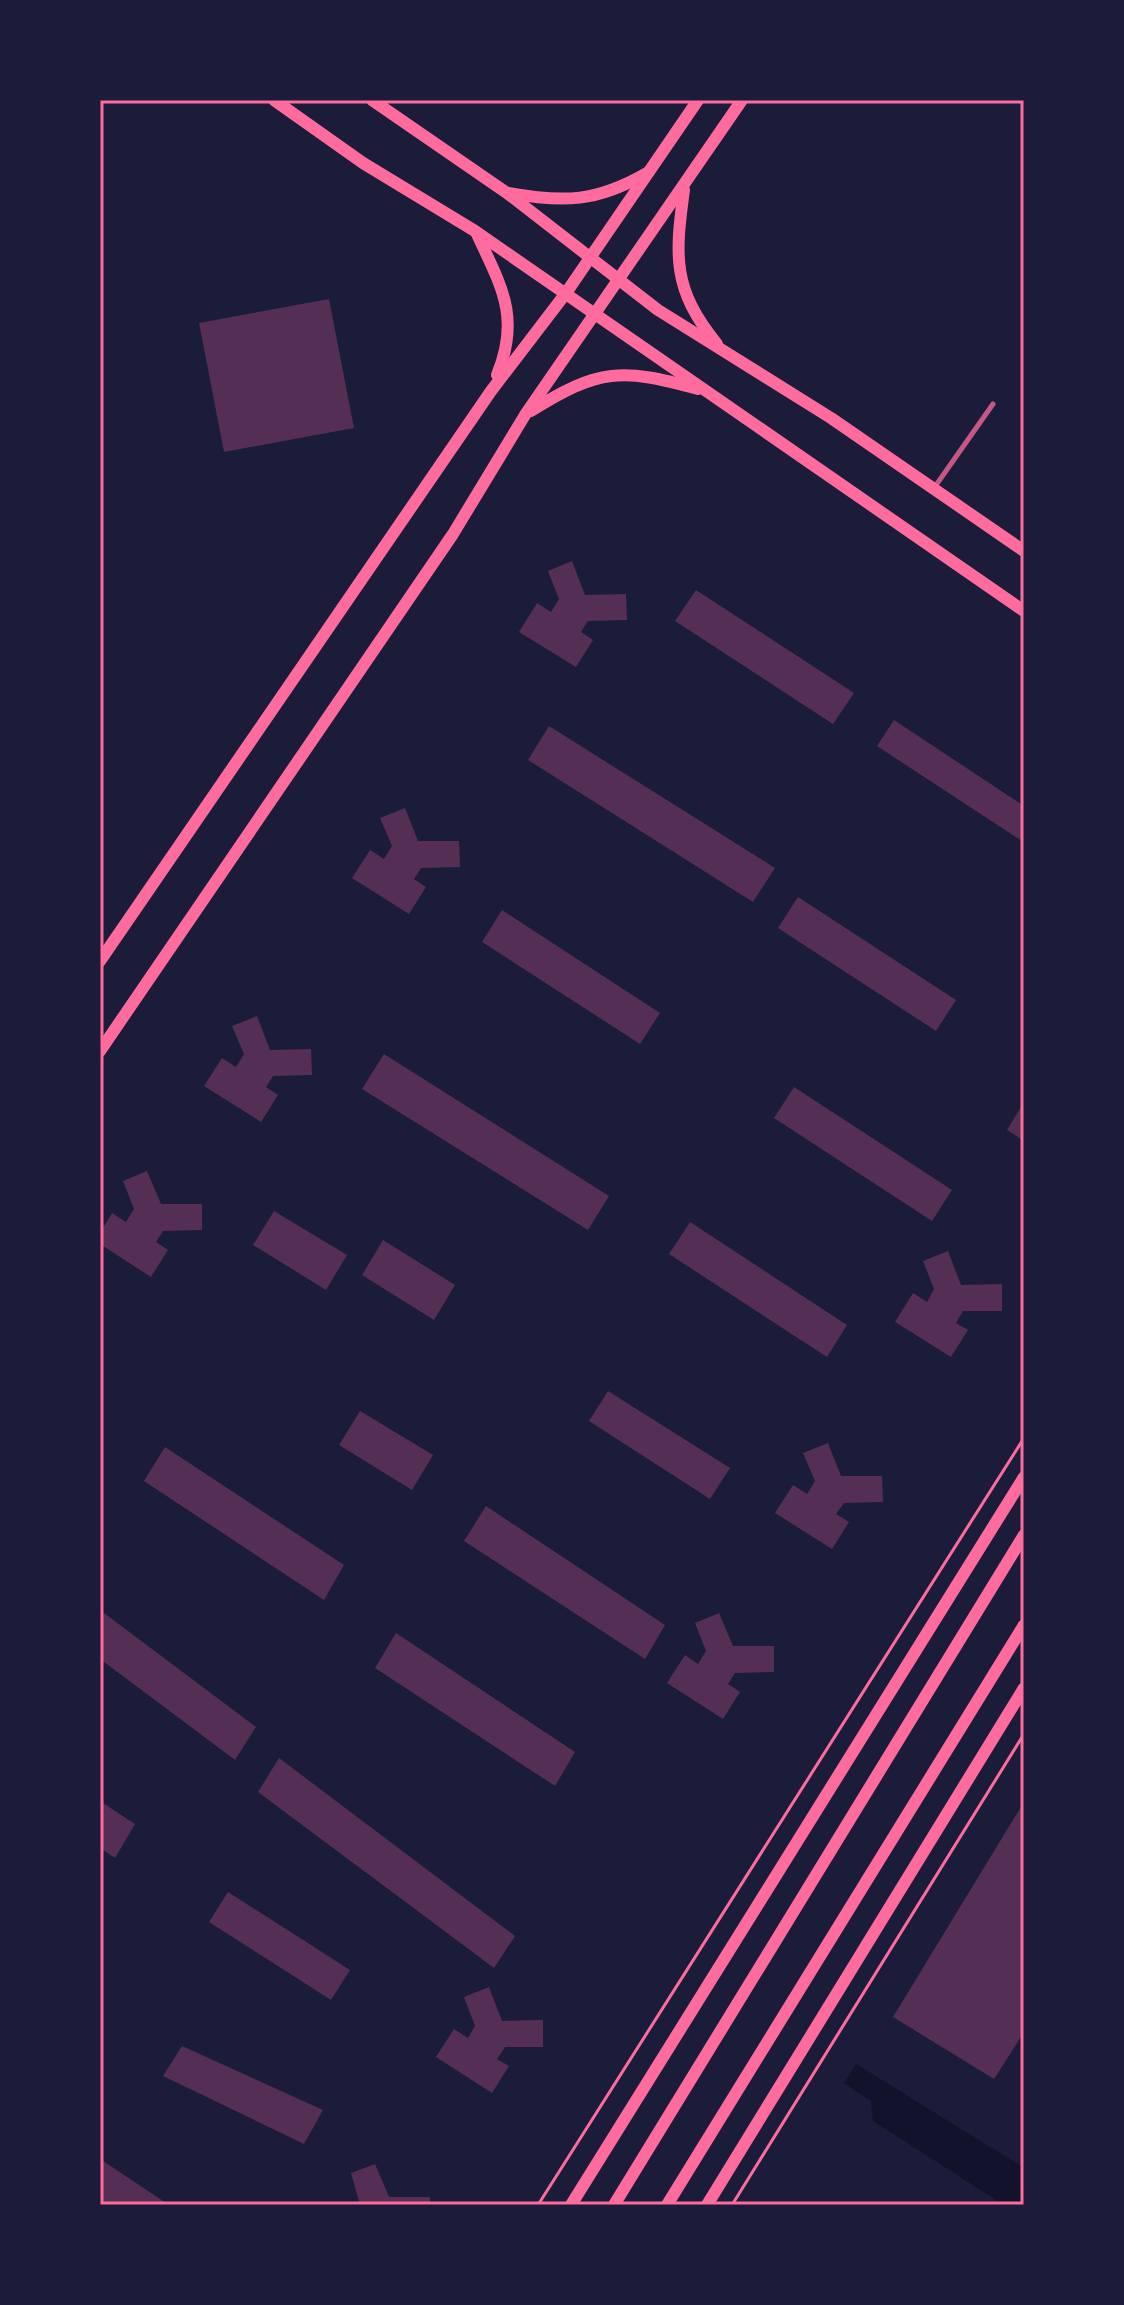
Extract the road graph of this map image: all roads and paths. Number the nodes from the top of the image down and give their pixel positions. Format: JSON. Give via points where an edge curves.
{"nodes":[{"id":1,"x":274,"y":100,"type":"edge"},
{"id":2,"x":372,"y":100,"type":"edge"},
{"id":3,"x":698,"y":100,"type":"edge"},
{"id":4,"x":742,"y":100,"type":"edge"},
{"id":5,"x":653,"y":169,"type":"junction"},
{"id":6,"x":685,"y":184,"type":"junction"},
{"id":7,"x":507,"y":193,"type":"junction"},
{"id":8,"x":475,"y":231,"type":"junction"},
{"id":9,"x":588,"y":258,"type":"junction"},
{"id":10,"x":619,"y":283,"type":"junction"},
{"id":11,"x":566,"y":293,"type":"junction"},
{"id":12,"x":596,"y":314,"type":"junction"},
{"id":13,"x":724,"y":353,"type":"junction"},
{"id":14,"x":491,"y":391,"type":"junction"},
{"id":15,"x":708,"y":392,"type":"junction"},
{"id":16,"x":993,"y":404,"type":"dead end"},
{"id":17,"x":525,"y":415,"type":"junction"},
{"id":18,"x":934,"y":489,"type":"junction"},
{"id":19,"x":1024,"y":551,"type":"edge"},
{"id":20,"x":1024,"y":611,"type":"edge"},
{"id":21,"x":100,"y":961,"type":"edge"},
{"id":22,"x":100,"y":1051,"type":"edge"},
{"id":23,"x":1024,"y":1438,"type":"edge"},
{"id":24,"x":1024,"y":1477,"type":"edge"},
{"id":25,"x":1024,"y":1535,"type":"edge"},
{"id":26,"x":1024,"y":1625,"type":"edge"},
{"id":27,"x":1024,"y":1688,"type":"edge"},
{"id":28,"x":1024,"y":1734,"type":"edge"},
{"id":29,"x":538,"y":2205,"type":"edge"},
{"id":30,"x":571,"y":2205,"type":"edge"},
{"id":31,"x":614,"y":2205,"type":"edge"},
{"id":32,"x":667,"y":2205,"type":"edge"},
{"id":33,"x":707,"y":2205,"type":"edge"},
{"id":34,"x":732,"y":2205,"type":"edge"}],
"edges":[{"from":1,"to":8,"type":"main road","via":[[363,163]]},
{"from":2,"to":7,"type":"main road"},
{"from":3,"to":5,"type":"main road"},
{"from":4,"to":6,"type":"main road"},
{"from":5,"to":7,"type":"main road","via":[[590,198],[547,200]]},
{"from":5,"to":9,"type":"main road"},
{"from":6,"to":10,"type":"main road"},
{"from":6,"to":13,"type":"main road","via":[[676,256],[701,325]]},
{"from":7,"to":9,"type":"main road"},
{"from":8,"to":11,"type":"main road"},
{"from":8,"to":14,"type":"main road","via":[[508,303],[510,331]]},
{"from":9,"to":10,"type":"main road"},
{"from":9,"to":11,"type":"main road"},
{"from":10,"to":12,"type":"main road"},
{"from":10,"to":13,"type":"main road"},
{"from":11,"to":12,"type":"main road"},
{"from":11,"to":14,"type":"main road"},
{"from":12,"to":15,"type":"main road"},
{"from":12,"to":17,"type":"main road"},
{"from":13,"to":18,"type":"main road"},
{"from":14,"to":21,"type":"main road"},
{"from":15,"to":17,"type":"main road","via":[[649,375],[615,373],[570,388]]},
{"from":15,"to":20,"type":"main road"},
{"from":16,"to":18,"type":"lane"},
{"from":17,"to":22,"type":"main road","via":[[453,534]]},
{"from":18,"to":19,"type":"main road"},
{"from":23,"to":29,"type":"path"},
{"from":24,"to":30,"type":"main road"},
{"from":25,"to":31,"type":"main road"},
{"from":26,"to":32,"type":"main road"},
{"from":27,"to":33,"type":"main road"},
{"from":28,"to":34,"type":"path"}]}
